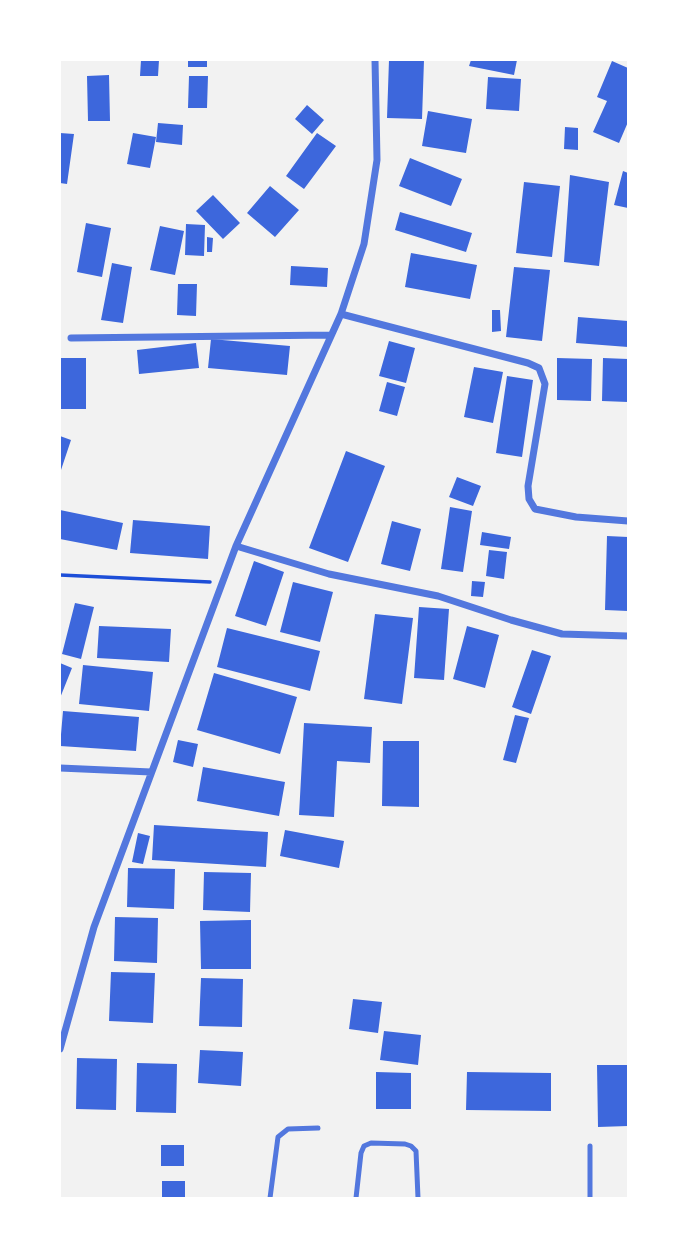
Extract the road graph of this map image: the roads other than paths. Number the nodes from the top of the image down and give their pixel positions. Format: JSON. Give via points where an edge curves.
{"nodes":[{"id":1,"x":376,"y":60,"type":"edge"},
{"id":2,"x":341,"y":314,"type":"junction"},
{"id":3,"x":331,"y":335,"type":"junction"},
{"id":4,"x":71,"y":338,"type":"dead end"},
{"id":5,"x":628,"y":521,"type":"edge"},
{"id":6,"x":236,"y":546,"type":"junction"},
{"id":7,"x":628,"y":636,"type":"edge"},
{"id":8,"x":60,"y":768,"type":"edge"},
{"id":9,"x":151,"y":772,"type":"junction"},
{"id":10,"x":60,"y":1049,"type":"edge"},
{"id":11,"x":318,"y":1128,"type":"dead end"},
{"id":12,"x":590,"y":1146,"type":"dead end"},
{"id":13,"x":270,"y":1199,"type":"edge"},
{"id":14,"x":356,"y":1199,"type":"edge"},
{"id":15,"x":418,"y":1199,"type":"edge"},
{"id":16,"x":590,"y":1199,"type":"edge"}],
"edges":[{"from":1,"to":2,"type":"street","via":[[377,160],[364,244]]},
{"from":2,"to":3,"type":"street"},
{"from":2,"to":5,"type":"street","via":[[539,368],[545,384],[527,486],[529,499],[535,509]]},
{"from":3,"to":4,"type":"street"},
{"from":3,"to":6,"type":"street"},
{"from":6,"to":7,"type":"street","via":[[329,574],[438,596],[562,634]]},
{"from":6,"to":9,"type":"street"},
{"from":8,"to":9,"type":"street"},
{"from":9,"to":10,"type":"street","via":[[94,927]]},
{"from":11,"to":13,"type":"lane","via":[[288,1129],[278,1137]]},
{"from":12,"to":16,"type":"lane"},
{"from":14,"to":15,"type":"lane","via":[[361,1153],[371,1143],[405,1144],[416,1151]]}]}
